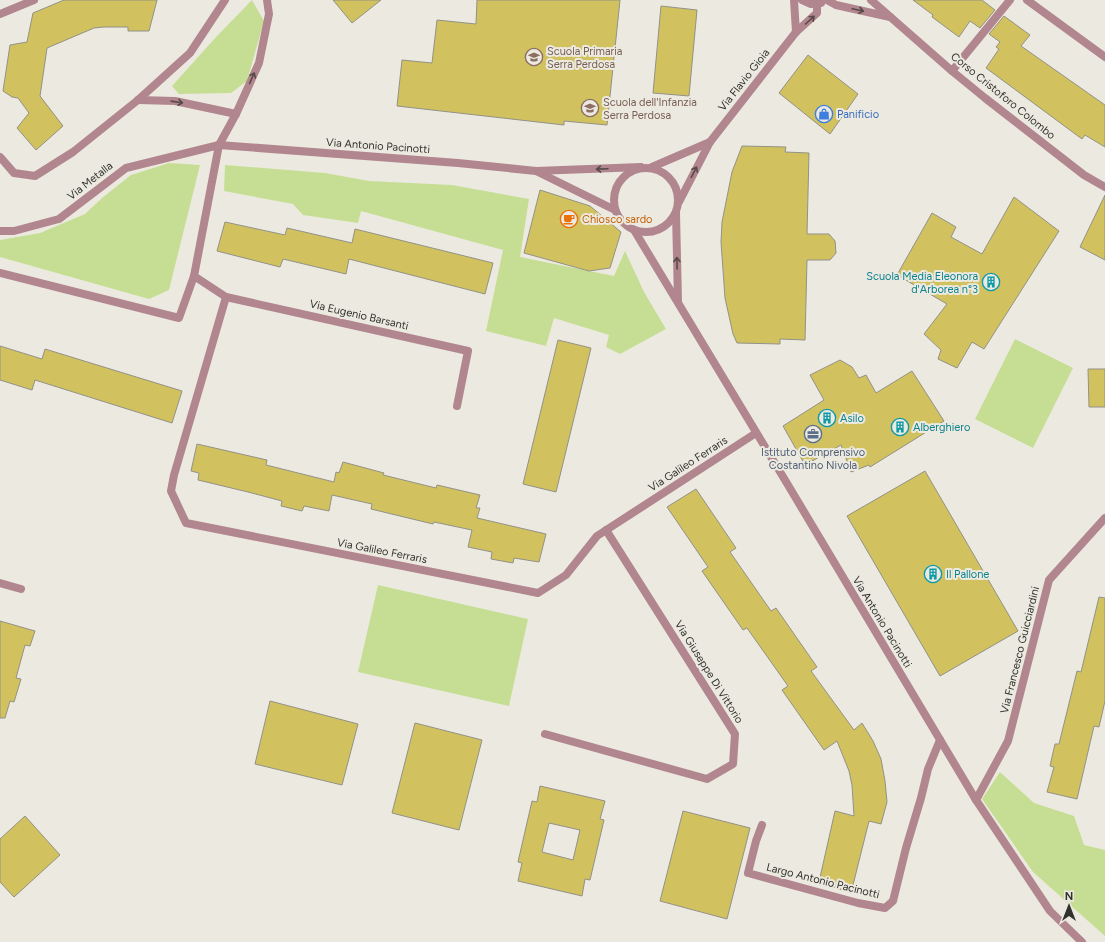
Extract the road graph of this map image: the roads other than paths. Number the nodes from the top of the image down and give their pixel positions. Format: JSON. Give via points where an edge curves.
{"nodes":[{"id":1,"x":34,"y":0,"type":"edge"},
{"id":2,"x":225,"y":0,"type":"edge"},
{"id":3,"x":266,"y":0,"type":"edge"},
{"id":4,"x":794,"y":0,"type":"edge"},
{"id":5,"x":802,"y":0,"type":"edge"},
{"id":6,"x":827,"y":0,"type":"edge"},
{"id":7,"x":871,"y":0,"type":"edge"},
{"id":8,"x":1010,"y":0,"type":"edge"},
{"id":9,"x":1027,"y":0,"type":"edge"},
{"id":10,"x":817,"y":3,"type":"junction"},
{"id":11,"x":0,"y":14,"type":"edge"},
{"id":12,"x":891,"y":17,"type":"junction"},
{"id":13,"x":796,"y":32,"type":"junction"},
{"id":14,"x":1105,"y":57,"type":"edge"},
{"id":15,"x":952,"y":71,"type":"junction"},
{"id":16,"x":138,"y":100,"type":"junction"},
{"id":17,"x":236,"y":114,"type":"junction"},
{"id":18,"x":710,"y":142,"type":"junction"},
{"id":19,"x":219,"y":145,"type":"junction"},
{"id":20,"x":0,"y":157,"type":"edge"},
{"id":21,"x":641,"y":167,"type":"junction"},
{"id":22,"x":652,"y":167,"type":"junction"},
{"id":23,"x":536,"y":171,"type":"junction"},
{"id":24,"x":1105,"y":187,"type":"edge"},
{"id":25,"x":679,"y":202,"type":"junction"},
{"id":26,"x":615,"y":210,"type":"junction"},
{"id":27,"x":676,"y":212,"type":"junction"},
{"id":28,"x":634,"y":230,"type":"junction"},
{"id":29,"x":0,"y":231,"type":"edge"},
{"id":30,"x":0,"y":273,"type":"edge"},
{"id":31,"x":194,"y":276,"type":"junction"},
{"id":32,"x":226,"y":296,"type":"junction"},
{"id":33,"x":678,"y":302,"type":"junction"},
{"id":34,"x":457,"y":406,"type":"dead end"},
{"id":35,"x":756,"y":433,"type":"junction"},
{"id":36,"x":1105,"y":518,"type":"edge"},
{"id":37,"x":606,"y":530,"type":"junction"},
{"id":38,"x":0,"y":583,"type":"edge"},
{"id":39,"x":21,"y":589,"type":"dead end"},
{"id":40,"x":545,"y":734,"type":"dead end"},
{"id":41,"x":940,"y":740,"type":"junction"},
{"id":42,"x":976,"y":800,"type":"junction"},
{"id":43,"x":762,"y":825,"type":"dead end"},
{"id":44,"x":1082,"y":942,"type":"edge"}],
"edges":[{"from":1,"to":11,"type":"street"},
{"from":2,"to":16,"type":"street","via":[[190,53]]},
{"from":17,"to":3,"type":"street","one_way":true,"via":[[259,63],[269,14]]},
{"from":4,"to":13,"type":"street"},
{"from":5,"to":10,"type":"street","via":[[811,4]]},
{"from":6,"to":10,"type":"street"},
{"from":6,"to":12,"type":"street","name":"Corso Cristoforo Colombo","one_way":true,"via":[[836,5]]},
{"from":7,"to":12,"type":"street","name":"Corso Cristoforo Colombo"},
{"from":8,"to":15,"type":"street"},
{"from":9,"to":14,"type":"street"},
{"from":13,"to":10,"type":"street","name":"Via Flavio Gioia","one_way":true,"via":[[817,13]]},
{"from":12,"to":15,"type":"street","name":"Corso Cristoforo Colombo"},
{"from":13,"to":18,"type":"street","name":"Via Flavio Gioia"},
{"from":15,"to":24,"type":"street","name":"Corso Cristoforo Colombo","via":[[1084,175]]},
{"from":16,"to":17,"type":"street","one_way":true,"via":[[175,101]]},
{"from":16,"to":20,"type":"street","via":[[73,152],[35,176],[14,173]]},
{"from":17,"to":19,"type":"street"},
{"from":18,"to":22,"type":"street","name":"Via Flavio Gioia"},
{"from":25,"to":18,"type":"street","name":"Via Flavio Gioia","one_way":true},
{"from":19,"to":23,"type":"street","name":"Via Antonio Pacinotti"},
{"from":19,"to":29,"type":"street","name":"Via Metalla","via":[[126,168],[59,219],[14,231]]},
{"from":19,"to":31,"type":"street"},
{"from":21,"to":22,"type":"street"},
{"from":21,"to":23,"type":"street","name":"Via Antonio Pacinotti","one_way":true},
{"from":21,"to":26,"type":"street","via":[[630,171],[622,178],[616,188]]},
{"from":22,"to":25,"type":"street","via":[[671,178]]},
{"from":23,"to":26,"type":"street","name":"Via Antonio Pacinotti"},
{"from":25,"to":27,"type":"street"},
{"from":26,"to":28,"type":"street","via":[[619,218]]},
{"from":27,"to":28,"type":"street","via":[[666,226],[656,231]]},
{"from":33,"to":27,"type":"street","name":"Via Antonio Pacinotti","one_way":true},
{"from":28,"to":33,"type":"street","name":"Via Antonio Pacinotti"},
{"from":30,"to":31,"type":"street","via":[[179,318]]},
{"from":31,"to":32,"type":"street","name":"Via Eugenio Barsanti"},
{"from":32,"to":34,"type":"street","name":"Via Eugenio Barsanti","via":[[468,351]]},
{"from":32,"to":37,"type":"street","name":"Via Galileo Ferraris","via":[[171,491],[186,523],[538,593],[566,575],[597,536]]},
{"from":33,"to":35,"type":"street","name":"Via Antonio Pacinotti"},
{"from":35,"to":37,"type":"street","name":"Via Galileo Ferraris"},
{"from":35,"to":41,"type":"street","name":"Via Antonio Pacinotti"},
{"from":36,"to":42,"type":"street","name":"Via Francesco Guicciardini","via":[[1049,580],[1008,741]]},
{"from":37,"to":40,"type":"street","name":"Via Giuseppe Di Vittorio","via":[[735,734],[733,764],[706,779]]},
{"from":38,"to":39,"type":"street"},
{"from":41,"to":42,"type":"street","name":"Via Antonio Pacinotti"},
{"from":41,"to":43,"type":"street","name":"Largo Antonio Pacinotti","via":[[928,769],[893,901],[885,908],[748,873]]},
{"from":42,"to":44,"type":"street","name":"Via Antonio Pacinotti","via":[[1050,911]]}]}
